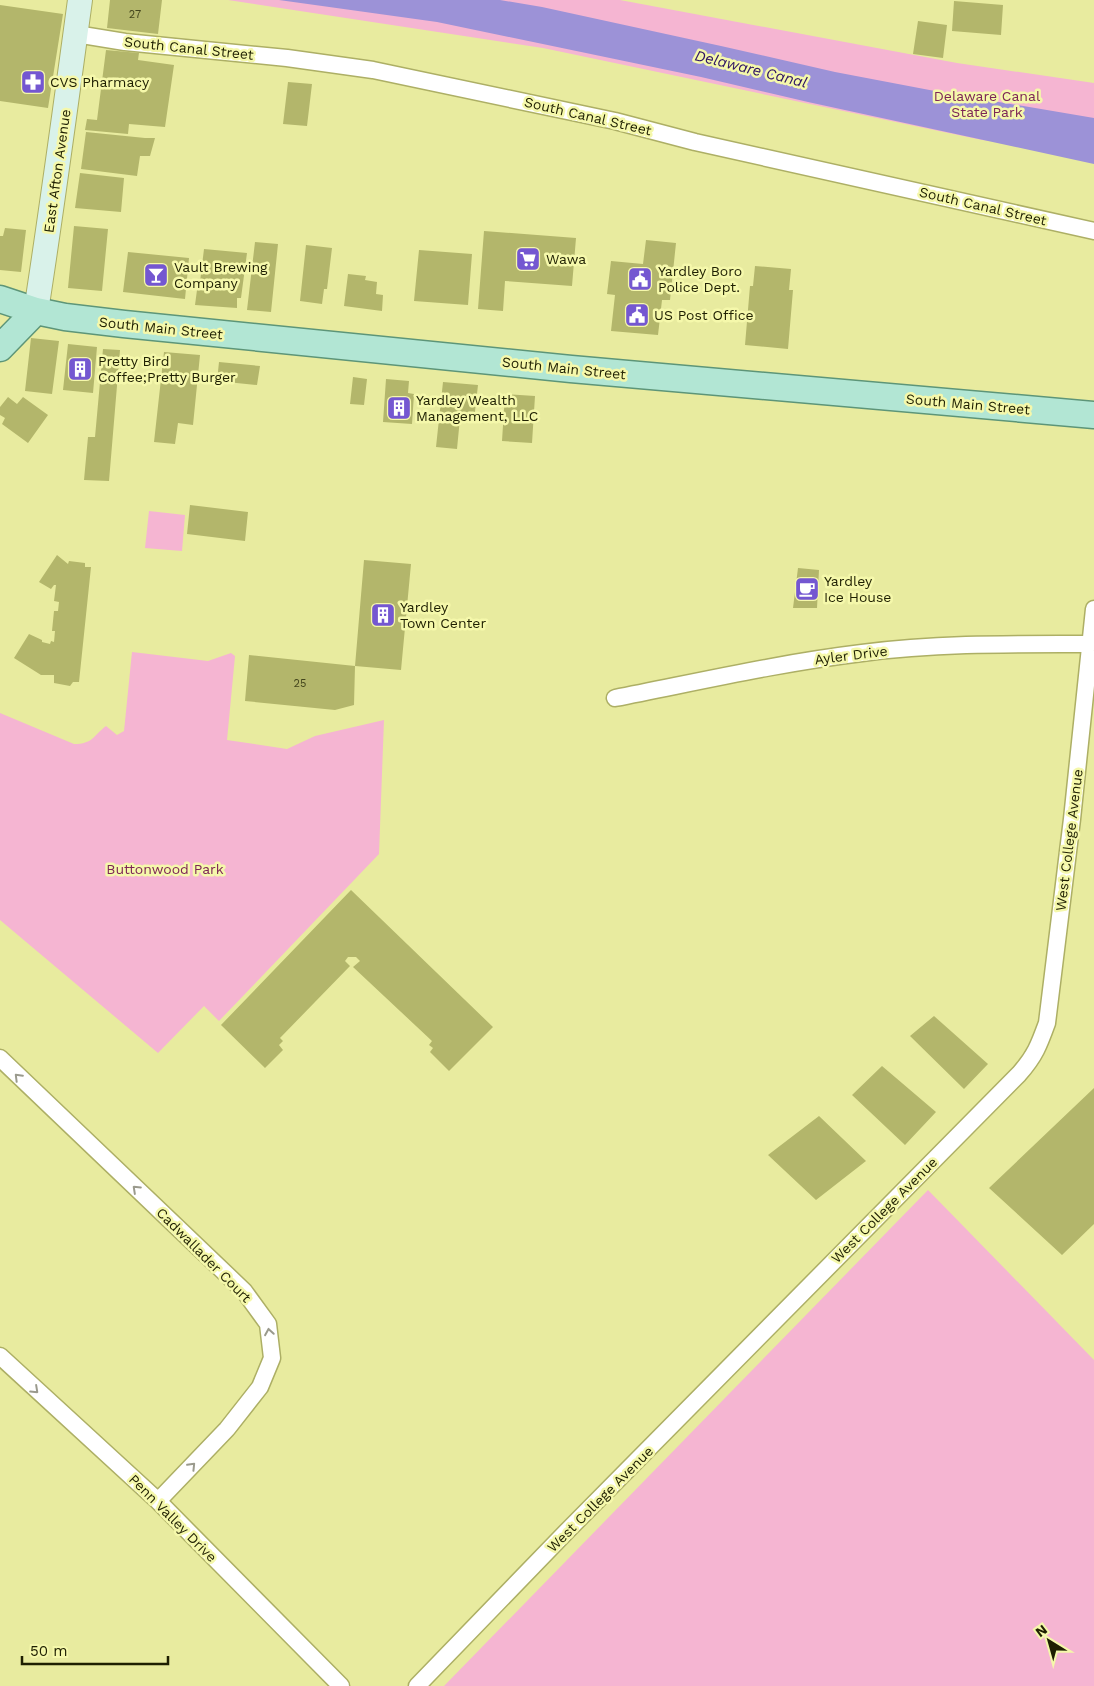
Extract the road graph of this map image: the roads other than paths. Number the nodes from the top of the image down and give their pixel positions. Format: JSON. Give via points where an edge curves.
{"nodes":[{"id":1,"x":80,"y":0,"type":"edge"},
{"id":2,"x":76,"y":34,"type":"junction"},
{"id":3,"x":1094,"y":231,"type":"edge"},
{"id":4,"x":0,"y":299,"type":"edge"},
{"id":5,"x":36,"y":311,"type":"junction"},
{"id":6,"x":0,"y":348,"type":"edge"},
{"id":7,"x":1094,"y":415,"type":"edge"},
{"id":8,"x":1094,"y":610,"type":"edge"},
{"id":9,"x":1089,"y":644,"type":"junction"},
{"id":10,"x":615,"y":698,"type":"dead end"},
{"id":11,"x":0,"y":1058,"type":"edge"},
{"id":12,"x":0,"y":1356,"type":"edge"},
{"id":13,"x":158,"y":1501,"type":"junction"},
{"id":14,"x":341,"y":1686,"type":"edge"},
{"id":15,"x":417,"y":1686,"type":"edge"}],
"edges":[{"from":1,"to":2,"type":"main road","name":"East Afton Avenue"},
{"from":2,"to":3,"type":"street","name":"South Canal Street","via":[[373,70]]},
{"from":2,"to":5,"type":"main road","name":"East Afton Avenue"},
{"from":4,"to":5,"type":"main road","name":"South Main Street"},
{"from":5,"to":6,"type":"main road"},
{"from":5,"to":7,"type":"main road","name":"South Main Street","via":[[124,324],[571,369]]},
{"from":8,"to":9,"type":"street","name":"West College Avenue"},
{"from":9,"to":10,"type":"street","name":"Ayler Drive","via":[[1008,644],[863,652]]},
{"from":9,"to":15,"type":"street","name":"West College Avenue","via":[[1047,1023],[1032,1059]]},
{"from":13,"to":11,"type":"street","name":"Cadwallader Court","one_way":true,"via":[[227,1429],[260,1387],[272,1358],[268,1324],[244,1291]]},
{"from":12,"to":13,"type":"street","name":"Penn Valley Drive","one_way":true},
{"from":13,"to":14,"type":"street","name":"Penn Valley Drive"}]}
